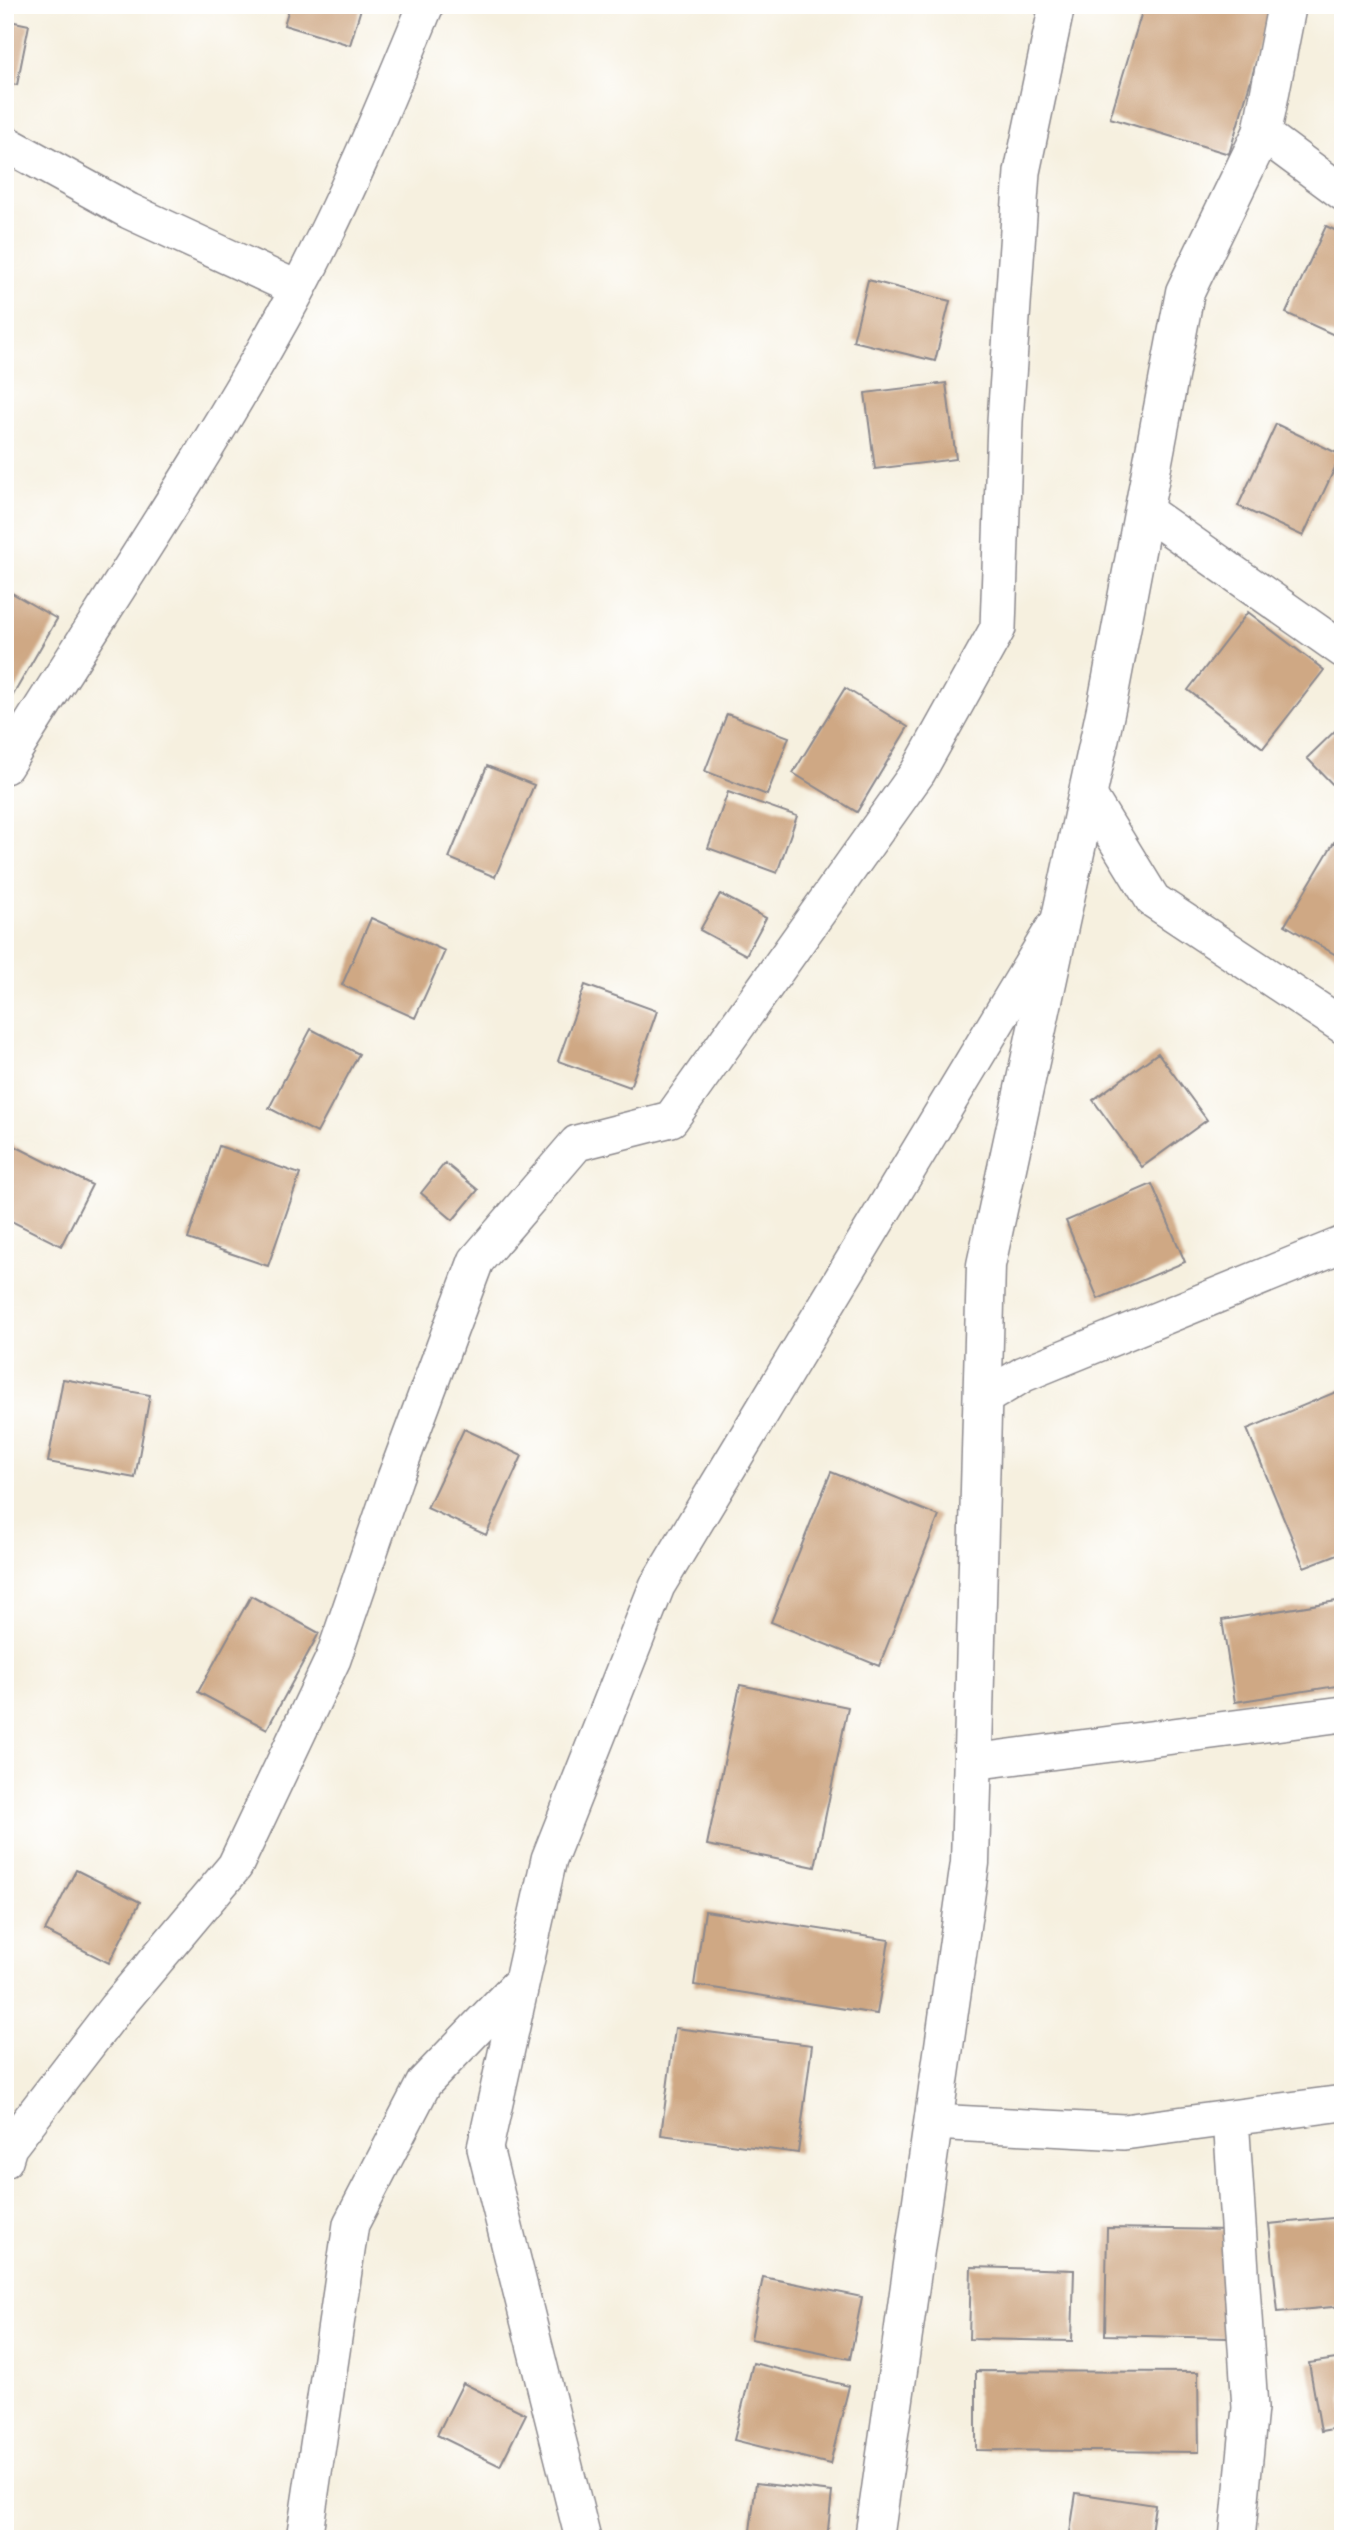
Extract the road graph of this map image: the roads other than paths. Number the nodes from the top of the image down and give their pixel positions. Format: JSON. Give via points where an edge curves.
{"nodes":[{"id":1,"x":426,"y":5,"type":"edge"},
{"id":2,"x":1057,"y":5,"type":"edge"},
{"id":3,"x":1287,"y":5,"type":"edge"},
{"id":4,"x":1262,"y":133,"type":"junction"},
{"id":5,"x":5,"y":143,"type":"edge"},
{"id":6,"x":1343,"y":193,"type":"edge"},
{"id":7,"x":298,"y":289,"type":"junction"},
{"id":8,"x":1144,"y":510,"type":"junction"},
{"id":9,"x":1343,"y":650,"type":"edge"},
{"id":10,"x":5,"y":766,"type":"edge"},
{"id":11,"x":1088,"y":794,"type":"junction"},
{"id":12,"x":1062,"y":915,"type":"junction"},
{"id":13,"x":1343,"y":1026,"type":"edge"},
{"id":14,"x":1343,"y":1244,"type":"edge"},
{"id":15,"x":982,"y":1399,"type":"junction"},
{"id":16,"x":1343,"y":1714,"type":"edge"},
{"id":17,"x":972,"y":1762,"type":"junction"},
{"id":18,"x":522,"y":1981,"type":"junction"},
{"id":19,"x":1343,"y":2103,"type":"edge"},
{"id":20,"x":1231,"y":2118,"type":"junction"},
{"id":21,"x":933,"y":2122,"type":"junction"},
{"id":22,"x":5,"y":2160,"type":"edge"},
{"id":23,"x":304,"y":2539,"type":"edge"},
{"id":24,"x":583,"y":2539,"type":"edge"},
{"id":25,"x":874,"y":2539,"type":"edge"},
{"id":26,"x":1237,"y":2539,"type":"edge"}],
"edges":[{"from":1,"to":7,"type":"street","via":[[368,143]]},
{"from":2,"to":22,"type":"street","via":[[1022,172],[1005,421],[999,628],[918,772],[671,1119],[577,1143],[476,1261],[333,1659],[235,1866],[116,2008],[9,2147]]},
{"from":3,"to":4,"type":"street"},
{"from":4,"to":6,"type":"street"},
{"from":4,"to":8,"type":"street","via":[[1185,292]]},
{"from":5,"to":7,"type":"street","via":[[129,211]]},
{"from":7,"to":10,"type":"street","via":[[235,401]]},
{"from":8,"to":9,"type":"street"},
{"from":8,"to":11,"type":"street"},
{"from":11,"to":12,"type":"street"},
{"from":11,"to":13,"type":"street","via":[[1153,900]]},
{"from":12,"to":15,"type":"street","via":[[986,1265]]},
{"from":12,"to":18,"type":"street","via":[[657,1586],[549,1859]]},
{"from":14,"to":15,"type":"street","via":[[1024,1374]]},
{"from":15,"to":17,"type":"street"},
{"from":16,"to":17,"type":"street"},
{"from":17,"to":21,"type":"street","via":[[970,1863]]},
{"from":18,"to":23,"type":"street","via":[[424,2083],[351,2224]]},
{"from":18,"to":24,"type":"street","via":[[485,2148]]},
{"from":19,"to":20,"type":"street"},
{"from":20,"to":21,"type":"street","via":[[1124,2132]]},
{"from":20,"to":26,"type":"street","via":[[1250,2408]]},
{"from":21,"to":25,"type":"street"}]}
